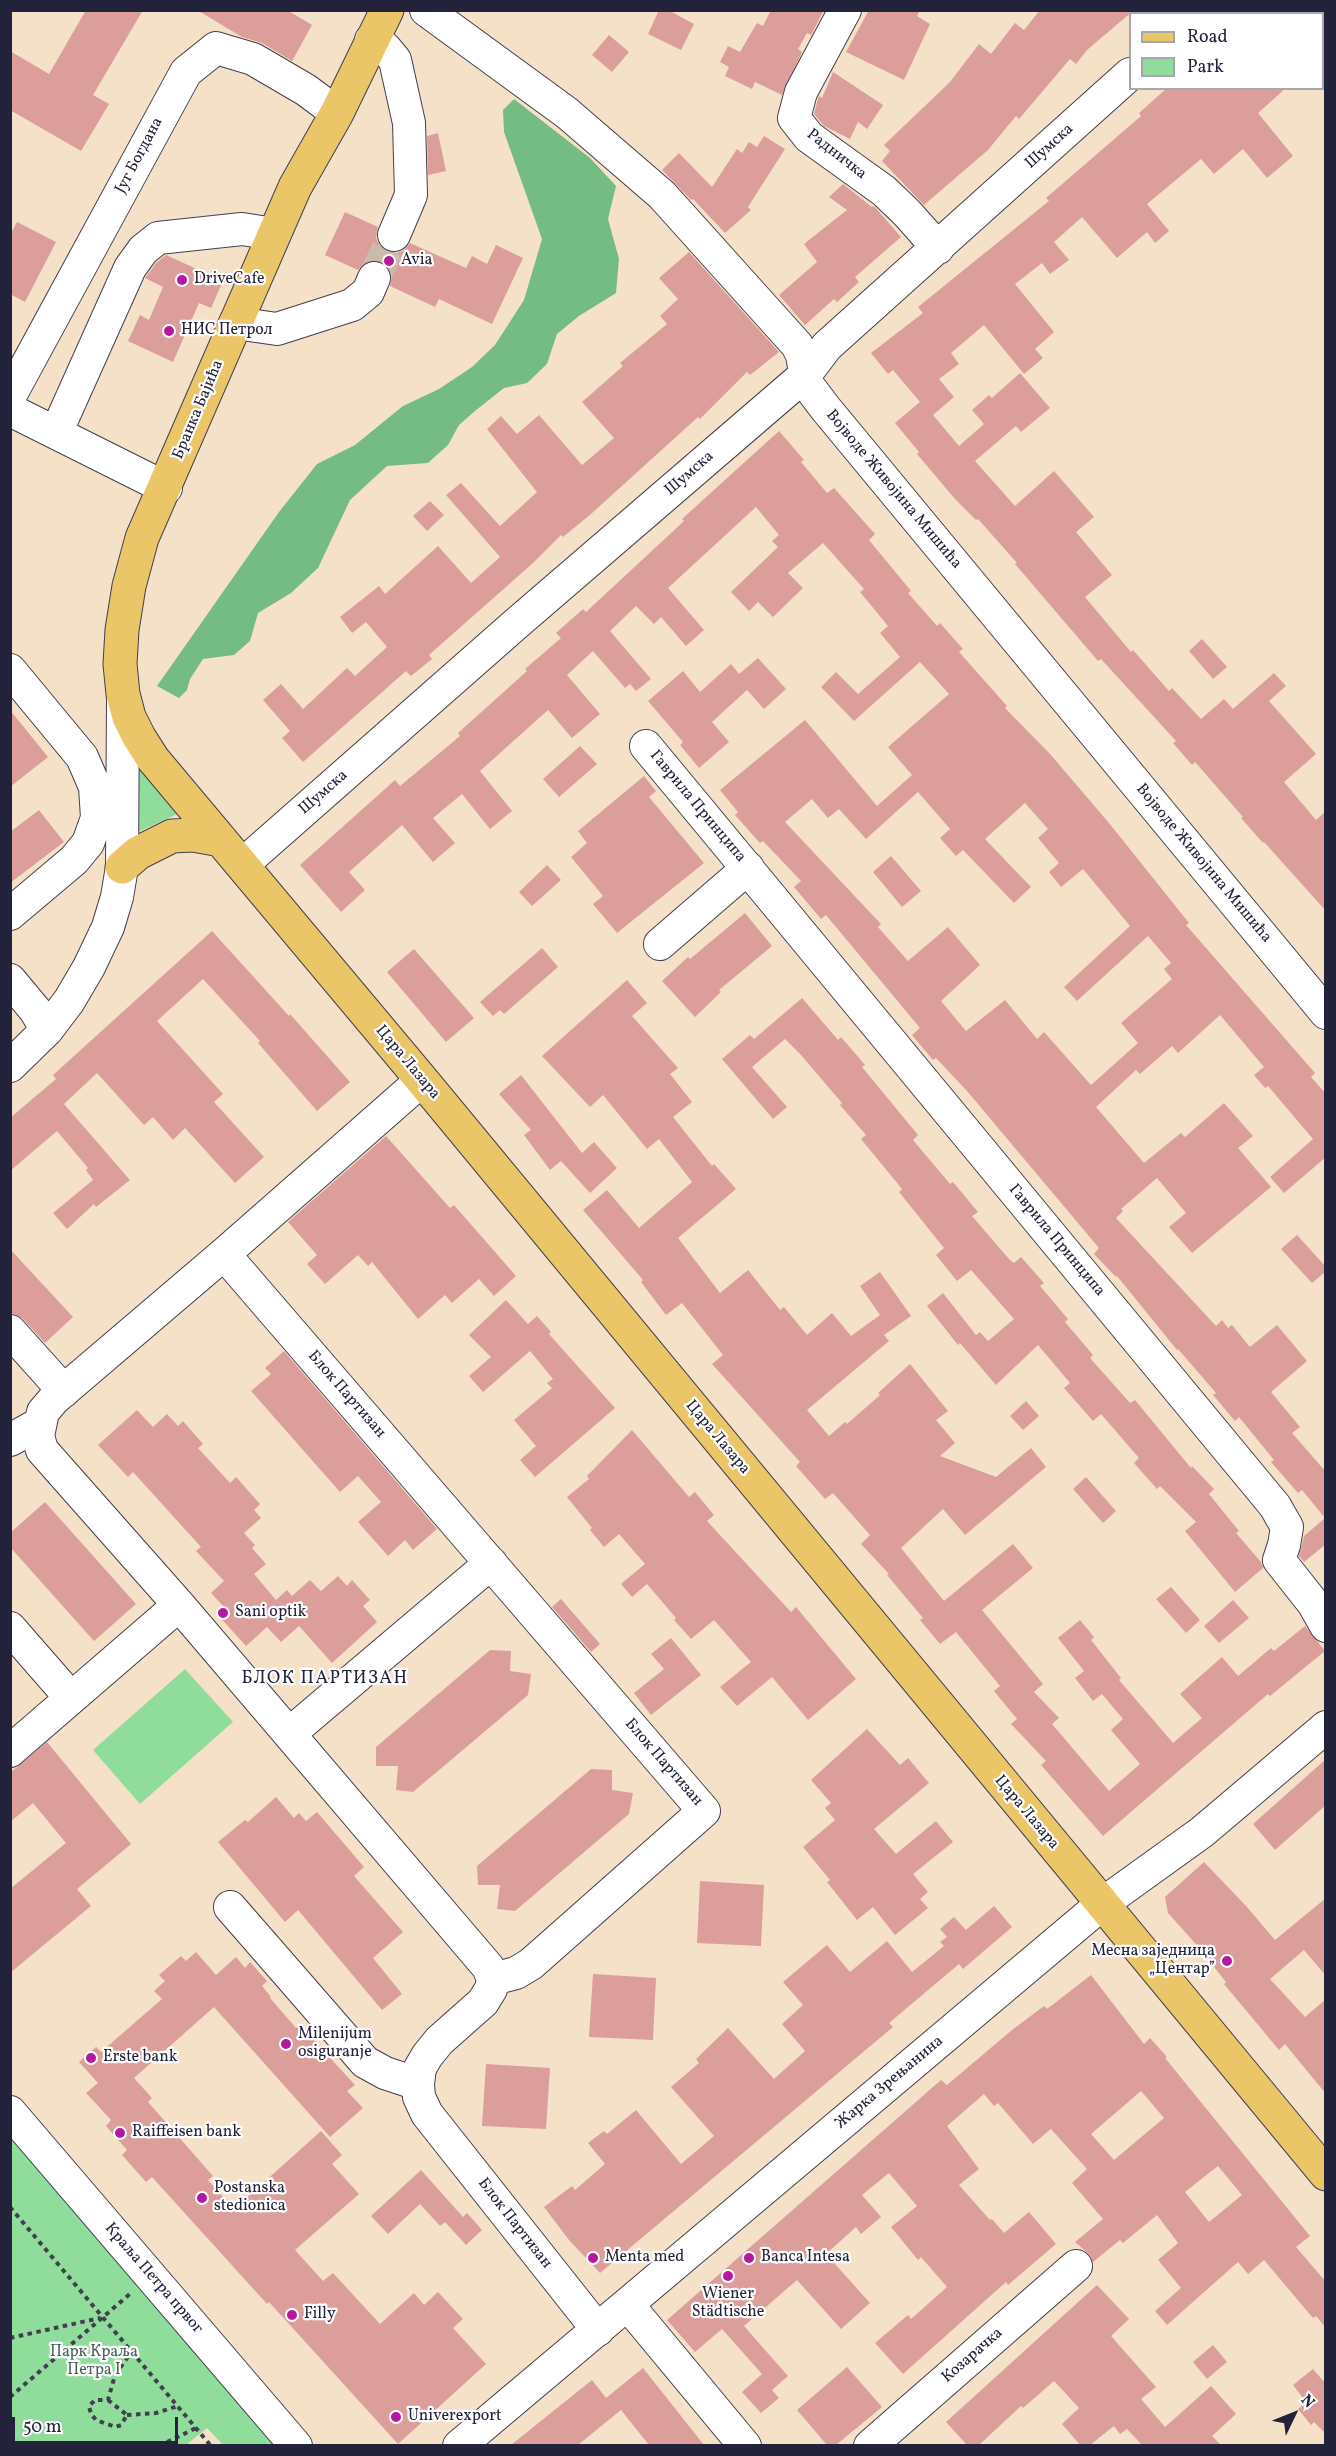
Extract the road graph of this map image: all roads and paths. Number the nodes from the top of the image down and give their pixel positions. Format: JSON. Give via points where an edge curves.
{"nodes":[{"id":1,"x":387,"y":10,"type":"edge"},
{"id":2,"x":426,"y":10,"type":"edge"},
{"id":3,"x":845,"y":10,"type":"edge"},
{"id":4,"x":371,"y":40,"type":"junction"},
{"id":5,"x":1129,"y":76,"type":"edge"},
{"id":6,"x":337,"y":113,"type":"junction"},
{"id":7,"x":274,"y":234,"type":"junction"},
{"id":8,"x":394,"y":235,"type":"tunnel mouth"},
{"id":9,"x":939,"y":248,"type":"junction"},
{"id":10,"x":374,"y":278,"type":"tunnel mouth"},
{"id":11,"x":235,"y":323,"type":"junction"},
{"id":12,"x":805,"y":375,"type":"junction"},
{"id":13,"x":10,"y":396,"type":"edge"},
{"id":14,"x":10,"y":410,"type":"edge"},
{"id":15,"x":56,"y":433,"type":"junction"},
{"id":16,"x":166,"y":488,"type":"junction"},
{"id":17,"x":10,"y":670,"type":"edge"},
{"id":18,"x":123,"y":694,"type":"junction"},
{"id":19,"x":646,"y":746,"type":"dead end"},
{"id":20,"x":221,"y":840,"type":"junction"},
{"id":21,"x":242,"y":865,"type":"junction"},
{"id":22,"x":123,"y":867,"type":"junction"},
{"id":23,"x":747,"y":868,"type":"junction"},
{"id":24,"x":10,"y":914,"type":"edge"},
{"id":25,"x":660,"y":944,"type":"dead end"},
{"id":26,"x":10,"y":980,"type":"edge"},
{"id":27,"x":1326,"y":1013,"type":"edge"},
{"id":28,"x":47,"y":1030,"type":"junction"},
{"id":29,"x":10,"y":1066,"type":"edge"},
{"id":30,"x":422,"y":1080,"type":"junction"},
{"id":31,"x":224,"y":1254,"type":"junction"},
{"id":32,"x":10,"y":1332,"type":"edge"},
{"id":33,"x":63,"y":1391,"type":"junction"},
{"id":34,"x":39,"y":1424,"type":"junction"},
{"id":35,"x":10,"y":1440,"type":"edge"},
{"id":36,"x":491,"y":1563,"type":"junction"},
{"id":37,"x":179,"y":1605,"type":"junction"},
{"id":38,"x":1326,"y":1626,"type":"edge"},
{"id":39,"x":10,"y":1628,"type":"edge"},
{"id":40,"x":71,"y":1698,"type":"junction"},
{"id":41,"x":1326,"y":1727,"type":"edge"},
{"id":42,"x":289,"y":1734,"type":"junction"},
{"id":43,"x":10,"y":1751,"type":"edge"},
{"id":44,"x":1102,"y":1904,"type":"junction"},
{"id":45,"x":230,"y":1907,"type":"dead end"},
{"id":46,"x":493,"y":1979,"type":"junction"},
{"id":47,"x":418,"y":2084,"type":"junction"},
{"id":48,"x":10,"y":2112,"type":"edge"},
{"id":49,"x":1326,"y":2174,"type":"edge"},
{"id":50,"x":10,"y":2207,"type":"edge"},
{"id":51,"x":1076,"y":2265,"type":"dead end"},
{"id":52,"x":150,"y":2276,"type":"junction"},
{"id":53,"x":628,"y":2305,"type":"junction"},
{"id":54,"x":103,"y":2317,"type":"junction"},
{"id":55,"x":598,"y":2330,"type":"junction"},
{"id":56,"x":10,"y":2338,"type":"edge"},
{"id":57,"x":132,"y":2351,"type":"junction"},
{"id":58,"x":10,"y":2397,"type":"edge"},
{"id":59,"x":108,"y":2400,"type":"junction"},
{"id":60,"x":178,"y":2406,"type":"junction"},
{"id":61,"x":127,"y":2415,"type":"junction"},
{"id":62,"x":196,"y":2428,"type":"junction"},
{"id":63,"x":159,"y":2445,"type":"edge"},
{"id":64,"x":211,"y":2445,"type":"edge"},
{"id":65,"x":296,"y":2445,"type":"edge"},
{"id":66,"x":459,"y":2445,"type":"edge"},
{"id":67,"x":745,"y":2445,"type":"edge"},
{"id":68,"x":870,"y":2445,"type":"edge"}],
"edges":[{"from":1,"to":4,"type":"main road","name":"Бранка Бајића"},
{"from":2,"to":12,"type":"street","name":"Војводе Живојина Мишића","via":[[567,113],[662,195],[797,345]]},
{"from":3,"to":9,"type":"street","name":"Радничка","via":[[801,92],[794,118],[809,137],[884,191]]},
{"from":4,"to":6,"type":"main road","name":"Бранка Бајића"},
{"from":4,"to":8,"type":"street","via":[[395,60],[409,123],[411,195]]},
{"from":5,"to":9,"type":"street","name":"Шумска"},
{"from":6,"to":7,"type":"main road","name":"Бранка Бајића","via":[[295,187]]},
{"from":6,"to":13,"type":"street","name":"Југ Богдана","via":[[253,59],[216,48],[186,72]]},
{"from":7,"to":11,"type":"main road","name":"Бранка Бајића"},
{"from":7,"to":15,"type":"street","via":[[242,229],[158,238],[143,250],[130,268]]},
{"from":9,"to":12,"type":"street","name":"Шумска","via":[[827,346]]},
{"from":10,"to":11,"type":"street","via":[[368,292],[341,309],[277,329]]},
{"from":11,"to":16,"type":"main road","name":"Бранка Бајића"},
{"from":12,"to":21,"type":"street","name":"Шумска"},
{"from":12,"to":27,"type":"street","name":"Војводе Живојина Мишића","via":[[825,409]]},
{"from":14,"to":15,"type":"street"},
{"from":15,"to":16,"type":"street"},
{"from":16,"to":18,"type":"main road","name":"Бранка Бајића","via":[[142,538],[129,586],[120,664]]},
{"from":17,"to":24,"type":"street","via":[[82,757],[95,787],[97,818],[88,843],[74,860]]},
{"from":18,"to":20,"type":"main road","name":"Цара Лазара","via":[[129,717],[153,759]]},
{"from":18,"to":22,"type":"street"},
{"from":19,"to":23,"type":"street","name":"Гаврила Принципа"},
{"from":20,"to":21,"type":"main road","name":"Цара Лазара"},
{"from":20,"to":22,"type":"main road","via":[[172,836],[138,853]]},
{"from":21,"to":30,"type":"main road","name":"Цара Лазара"},
{"from":22,"to":28,"type":"street","via":[[108,927],[69,1001]]},
{"from":23,"to":25,"type":"street","name":"Гаврила Принципа"},
{"from":23,"to":38,"type":"street","name":"Гаврила Принципа","via":[[1275,1506],[1287,1527],[1279,1560]]},
{"from":26,"to":28,"type":"street"},
{"from":28,"to":29,"type":"street"},
{"from":30,"to":31,"type":"street"},
{"from":30,"to":44,"type":"main road","name":"Цара Лазара"},
{"from":31,"to":33,"type":"street"},
{"from":31,"to":36,"type":"street","name":"Блок Партизан"},
{"from":32,"to":33,"type":"street"},
{"from":33,"to":34,"type":"street","via":[[43,1412]]},
{"from":34,"to":35,"type":"street"},
{"from":34,"to":37,"type":"street","via":[[42,1450]]},
{"from":36,"to":42,"type":"street"},
{"from":36,"to":46,"type":"street","name":"Блок Партизан","via":[[704,1811],[531,1964]]},
{"from":37,"to":40,"type":"street"},
{"from":37,"to":42,"type":"street"},
{"from":39,"to":40,"type":"street"},
{"from":40,"to":43,"type":"street"},
{"from":41,"to":44,"type":"street","name":"Жарка Зрењанина","via":[[1202,1832]]},
{"from":42,"to":46,"type":"street","via":[[488,1967]]},
{"from":44,"to":49,"type":"main road","name":"Цара Лазара"},
{"from":44,"to":53,"type":"street","name":"Жарка Зрењанина"},
{"from":45,"to":47,"type":"street","via":[[365,2062]]},
{"from":46,"to":47,"type":"street","via":[[483,2002],[428,2056],[420,2068]]},
{"from":47,"to":55,"type":"street","name":"Блок Партизан","via":[[419,2097],[428,2114]]},
{"from":48,"to":52,"type":"street","name":"Краља Петра првог"},
{"from":50,"to":54,"type":"path"},
{"from":51,"to":68,"type":"street","name":"Козарачка"},
{"from":52,"to":54,"type":"path"},
{"from":52,"to":65,"type":"street","name":"Краља Петра првог"},
{"from":53,"to":55,"type":"street","name":"Жарка Зрењанина"},
{"from":53,"to":67,"type":"street"},
{"from":54,"to":56,"type":"path"},
{"from":54,"to":57,"type":"path"},
{"from":54,"to":58,"type":"path"},
{"from":55,"to":66,"type":"street","name":"Жарка Зрењанина"},
{"from":57,"to":59,"type":"path","via":[[115,2375]]},
{"from":57,"to":60,"type":"path"},
{"from":59,"to":61,"type":"path"},
{"from":59,"to":61,"type":"path","via":[[95,2400],[89,2406],[96,2420],[116,2427]]},
{"from":60,"to":61,"type":"path","via":[[156,2413]]},
{"from":60,"to":62,"type":"path"},
{"from":62,"to":63,"type":"path"},
{"from":62,"to":64,"type":"path"}]}
